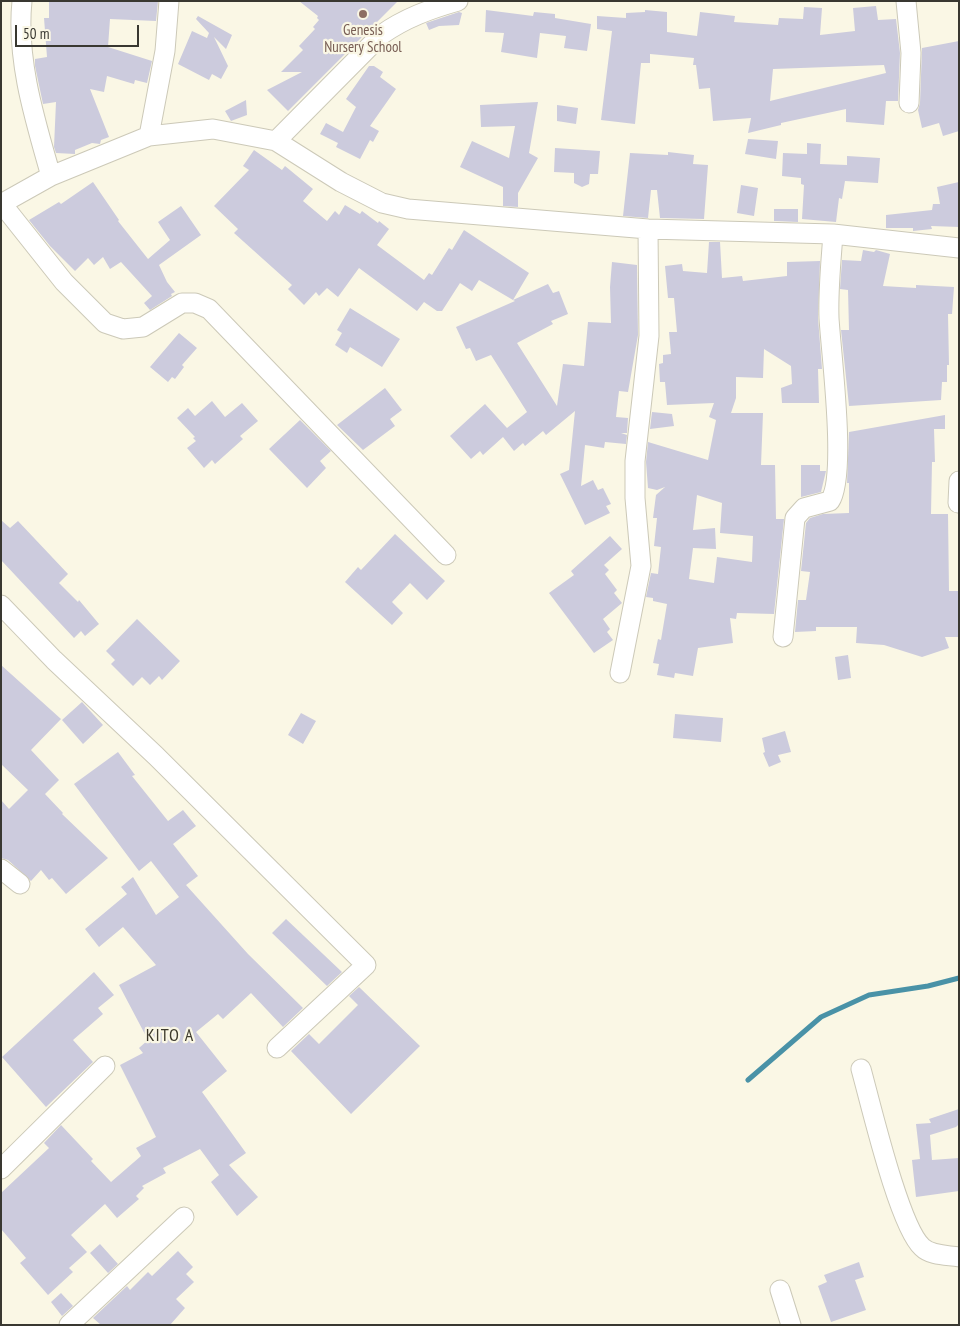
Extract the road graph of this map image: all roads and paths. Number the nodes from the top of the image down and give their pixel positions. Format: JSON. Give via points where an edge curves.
{"nodes":[{"id":1,"x":22,"y":1,"type":"edge"},
{"id":2,"x":169,"y":1,"type":"edge"},
{"id":3,"x":458,"y":1,"type":"edge"},
{"id":4,"x":906,"y":1,"type":"edge"},
{"id":5,"x":909,"y":103,"type":"dead end"},
{"id":6,"x":149,"y":136,"type":"junction"},
{"id":7,"x":276,"y":141,"type":"junction"},
{"id":8,"x":51,"y":176,"type":"junction"},
{"id":9,"x":1,"y":204,"type":"edge"},
{"id":10,"x":648,"y":229,"type":"junction"},
{"id":11,"x":833,"y":234,"type":"junction"},
{"id":12,"x":959,"y":248,"type":"edge"},
{"id":13,"x":959,"y":481,"type":"edge"},
{"id":14,"x":958,"y":503,"type":"edge"},
{"id":15,"x":446,"y":555,"type":"dead end"},
{"id":16,"x":1,"y":605,"type":"edge"},
{"id":17,"x":783,"y":637,"type":"dead end"},
{"id":18,"x":620,"y":673,"type":"dead end"},
{"id":19,"x":1,"y":869,"type":"edge"},
{"id":20,"x":20,"y":884,"type":"dead end"},
{"id":21,"x":277,"y":1048,"type":"dead end"},
{"id":22,"x":105,"y":1066,"type":"dead end"},
{"id":23,"x":861,"y":1069,"type":"dead end"},
{"id":24,"x":1,"y":1169,"type":"edge"},
{"id":25,"x":184,"y":1217,"type":"dead end"},
{"id":26,"x":959,"y":1257,"type":"edge"},
{"id":27,"x":780,"y":1290,"type":"dead end"},
{"id":28,"x":68,"y":1325,"type":"edge"},
{"id":29,"x":791,"y":1325,"type":"edge"}],
"edges":[{"from":1,"to":8,"type":"street","via":[[19,36]]},
{"from":2,"to":6,"type":"street"},
{"from":3,"to":7,"type":"street","via":[[427,9],[381,35]]},
{"from":4,"to":5,"type":"street","via":[[911,54]]},
{"from":6,"to":7,"type":"street","via":[[213,129]]},
{"from":6,"to":8,"type":"street"},
{"from":7,"to":10,"type":"street","via":[[341,182],[382,203],[408,209]]},
{"from":8,"to":9,"type":"street"},
{"from":9,"to":15,"type":"street","via":[[64,282],[105,324],[123,330],[143,327],[182,303],[195,303],[209,309]]},
{"from":10,"to":11,"type":"street"},
{"from":10,"to":18,"type":"street","via":[[649,336],[635,461],[641,566]]},
{"from":11,"to":12,"type":"street"},
{"from":11,"to":17,"type":"street","via":[[828,292],[838,448],[833,492],[830,501],[804,508],[795,518]]},
{"from":13,"to":14,"type":"street"},
{"from":16,"to":21,"type":"street","via":[[366,964]]},
{"from":19,"to":20,"type":"street"},
{"from":22,"to":24,"type":"street"},
{"from":23,"to":26,"type":"street","via":[[914,1238],[933,1253]]},
{"from":25,"to":28,"type":"street"},
{"from":27,"to":29,"type":"street"}]}
